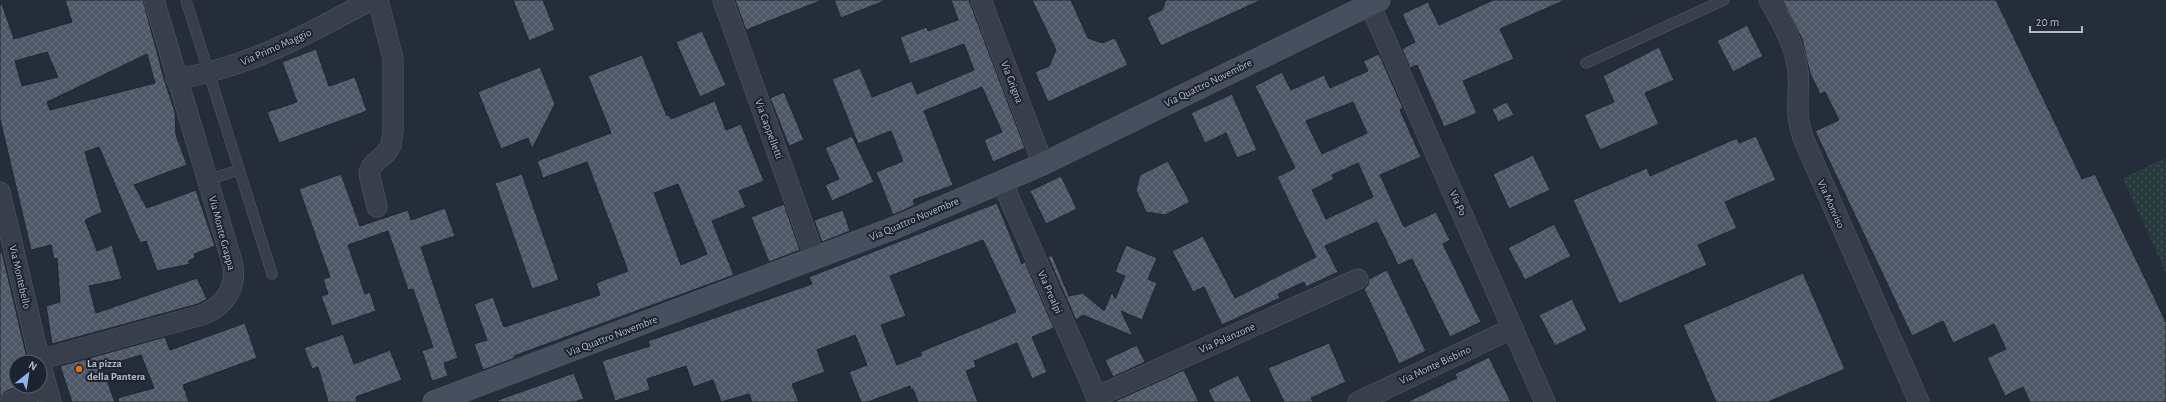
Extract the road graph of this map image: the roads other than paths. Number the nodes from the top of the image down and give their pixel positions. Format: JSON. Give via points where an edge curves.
{"nodes":[{"id":1,"x":154,"y":0,"type":"edge"},
{"id":2,"x":186,"y":0,"type":"edge"},
{"id":3,"x":371,"y":0,"type":"edge"},
{"id":4,"x":378,"y":0,"type":"edge"},
{"id":5,"x":723,"y":0,"type":"edge"},
{"id":6,"x":981,"y":0,"type":"edge"},
{"id":7,"x":1724,"y":0,"type":"edge"},
{"id":8,"x":1769,"y":0,"type":"edge"},
{"id":9,"x":1373,"y":2,"type":"edge"},
{"id":10,"x":1586,"y":63,"type":"dead end"},
{"id":11,"x":210,"y":73,"type":"junction"},
{"id":12,"x":176,"y":79,"type":"junction"},
{"id":13,"x":1043,"y":164,"type":"junction"},
{"id":14,"x":240,"y":170,"type":"junction"},
{"id":15,"x":207,"y":180,"type":"junction"},
{"id":16,"x":1002,"y":182,"type":"junction"},
{"id":17,"x":0,"y":192,"type":"edge"},
{"id":18,"x":377,"y":206,"type":"dead end"},
{"id":19,"x":815,"y":258,"type":"junction"},
{"id":20,"x":272,"y":274,"type":"dead end"},
{"id":21,"x":1358,"y":279,"type":"dead end"},
{"id":22,"x":1513,"y":328,"type":"junction"},
{"id":23,"x":38,"y":354,"type":"edge"},
{"id":24,"x":48,"y":360,"type":"edge"},
{"id":25,"x":49,"y":395,"type":"edge"},
{"id":26,"x":1097,"y":400,"type":"edge"},
{"id":27,"x":10,"y":402,"type":"edge"},
{"id":28,"x":434,"y":402,"type":"edge"},
{"id":29,"x":1358,"y":402,"type":"edge"},
{"id":30,"x":1545,"y":402,"type":"edge"},
{"id":31,"x":1919,"y":402,"type":"edge"}],
"edges":[{"from":1,"to":12,"type":"street","name":"Via Monte Grappa"},
{"from":2,"to":11,"type":"lane"},
{"from":3,"to":11,"type":"street","name":"Via Primo Maggio","via":[[278,48]]},
{"from":4,"to":18,"type":"street","via":[[390,43],[394,82],[392,141],[387,154],[374,163],[369,173]]},
{"from":5,"to":19,"type":"street","name":"Via Cappelletti"},
{"from":6,"to":13,"type":"street","name":"Via Grigna"},
{"from":7,"to":10,"type":"lane"},
{"from":8,"to":31,"type":"street","name":"Via Monviso","via":[[1795,54],[1798,74],[1797,113],[1803,138]]},
{"from":9,"to":13,"type":"street","name":"Via Quattro Novembre"},
{"from":9,"to":22,"type":"street","name":"Via Po"},
{"from":11,"to":12,"type":"street","name":"Via Primo Maggio"},
{"from":11,"to":14,"type":"lane"},
{"from":12,"to":15,"type":"street","name":"Via Monte Grappa"},
{"from":13,"to":16,"type":"street","name":"Via Quattro Novembre"},
{"from":14,"to":15,"type":"lane"},
{"from":14,"to":20,"type":"lane"},
{"from":15,"to":24,"type":"street","name":"Via Monte Grappa","via":[[233,267],[233,282],[226,300],[214,310],[202,315]]},
{"from":16,"to":19,"type":"street","name":"Via Quattro Novembre"},
{"from":16,"to":26,"type":"street","name":"Via Prealpi"},
{"from":17,"to":23,"type":"street","name":"Via Montebello"},
{"from":19,"to":28,"type":"street","name":"Via Quattro Novembre"},
{"from":21,"to":26,"type":"street","name":"Via Palanzone"},
{"from":22,"to":29,"type":"street","name":"Via Monte Bisbino"},
{"from":22,"to":30,"type":"street","name":"Via Po"},
{"from":25,"to":27,"type":"street"}]}
